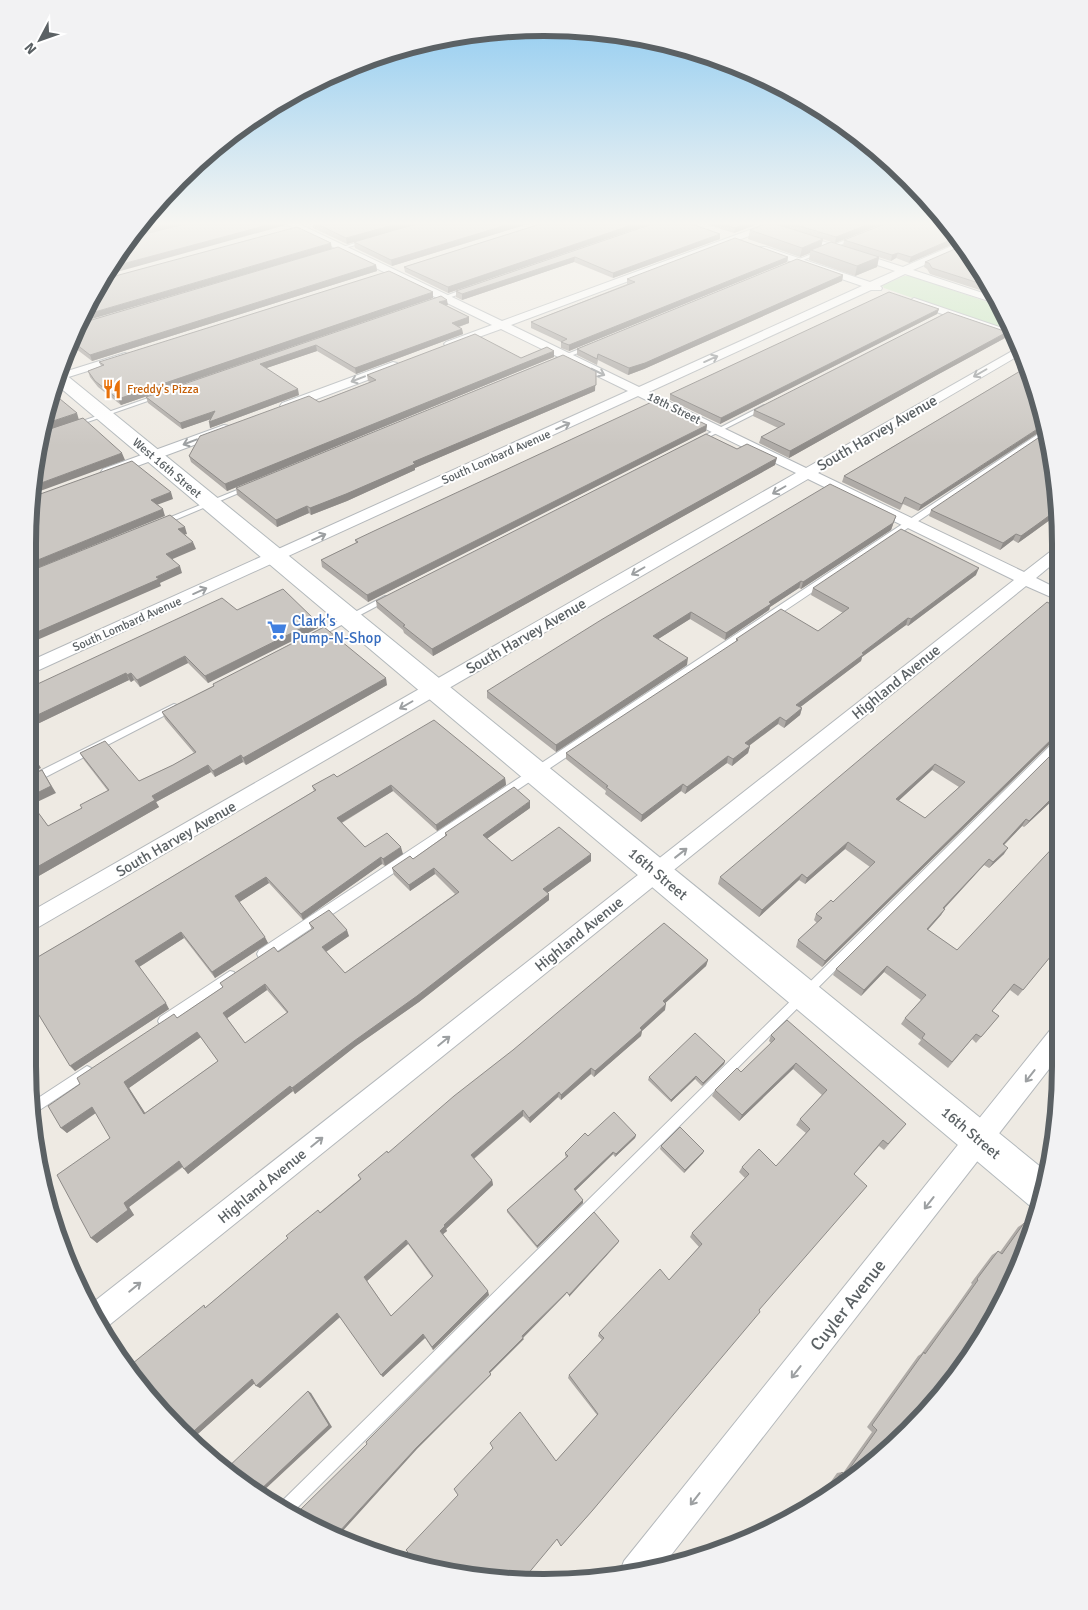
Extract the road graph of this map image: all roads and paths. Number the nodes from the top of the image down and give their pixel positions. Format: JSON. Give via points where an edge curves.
{"nodes":[{"id":1,"x":579,"y":296,"type":"edge"},
{"id":2,"x":848,"y":296,"type":"edge"},
{"id":3,"x":982,"y":296,"type":"edge"},
{"id":4,"x":444,"y":297,"type":"joint"},
{"id":5,"x":904,"y":298,"type":"edge"},
{"id":6,"x":988,"y":298,"type":"edge"},
{"id":7,"x":431,"y":302,"type":"edge"},
{"id":8,"x":948,"y":313,"type":"junction"},
{"id":9,"x":935,"y":320,"type":"edge"},
{"id":10,"x":502,"y":325,"type":"junction"},
{"id":11,"x":1005,"y":333,"type":"edge"},
{"id":12,"x":595,"y":344,"type":"edge"},
{"id":13,"x":441,"y":348,"type":"edge"},
{"id":14,"x":1014,"y":353,"type":"edge"},
{"id":15,"x":132,"y":354,"type":"edge"},
{"id":16,"x":566,"y":356,"type":"junction"},
{"id":17,"x":404,"y":362,"type":"edge"},
{"id":18,"x":552,"y":362,"type":"edge"},
{"id":19,"x":65,"y":376,"type":"edge"},
{"id":20,"x":63,"y":381,"type":"edge"},
{"id":21,"x":168,"y":392,"type":"edge"},
{"id":22,"x":639,"y":392,"type":"junction"},
{"id":23,"x":775,"y":402,"type":"edge"},
{"id":24,"x":273,"y":410,"type":"edge"},
{"id":25,"x":104,"y":415,"type":"junction"},
{"id":26,"x":236,"y":424,"type":"edge"},
{"id":27,"x":67,"y":428,"type":"edge"},
{"id":28,"x":718,"y":430,"type":"junction"},
{"id":29,"x":1040,"y":436,"type":"edge"},
{"id":30,"x":686,"y":446,"type":"edge"},
{"id":31,"x":153,"y":456,"type":"junction"},
{"id":32,"x":807,"y":473,"type":"junction"},
{"id":33,"x":97,"y":477,"type":"edge"},
{"id":34,"x":256,"y":483,"type":"edge"},
{"id":35,"x":209,"y":503,"type":"junction"},
{"id":36,"x":909,"y":523,"type":"junction"},
{"id":37,"x":154,"y":526,"type":"edge"},
{"id":38,"x":275,"y":557,"type":"junction"},
{"id":39,"x":1052,"y":557,"type":"edge"},
{"id":40,"x":1025,"y":579,"type":"junction"},
{"id":41,"x":1052,"y":592,"type":"edge"},
{"id":42,"x":395,"y":594,"type":"edge"},
{"id":43,"x":348,"y":618,"type":"junction"},
{"id":44,"x":310,"y":638,"type":"edge"},
{"id":45,"x":36,"y":665,"type":"edge"},
{"id":46,"x":434,"y":689,"type":"junction"},
{"id":47,"x":178,"y":705,"type":"edge"},
{"id":48,"x":1052,"y":750,"type":"edge"},
{"id":49,"x":535,"y":773,"type":"junction"},
{"id":50,"x":36,"y":776,"type":"edge"},
{"id":51,"x":656,"y":872,"type":"junction"},
{"id":52,"x":36,"y":919,"type":"edge"},
{"id":53,"x":256,"y":960,"type":"edge"},
{"id":54,"x":239,"y":971,"type":"edge"},
{"id":55,"x":804,"y":995,"type":"junction"},
{"id":56,"x":156,"y":1026,"type":"edge"},
{"id":57,"x":1052,"y":1048,"type":"edge"},
{"id":58,"x":98,"y":1065,"type":"edge"},
{"id":59,"x":38,"y":1105,"type":"edge"},
{"id":60,"x":979,"y":1140,"type":"junction"},
{"id":61,"x":1036,"y":1187,"type":"edge"},
{"id":62,"x":101,"y":1315,"type":"edge"},
{"id":63,"x":289,"y":1505,"type":"edge"},
{"id":64,"x":643,"y":1564,"type":"edge"}],
"edges":[{"from":1,"to":10,"type":"street"},
{"from":22,"to":2,"type":"street","name":"South Lombard Avenue","one_way":true},
{"from":3,"to":6,"type":"street"},
{"from":4,"to":7,"type":"lane"},
{"from":4,"to":10,"type":"street","name":"18th Street"},
{"from":5,"to":8,"type":"street"},
{"from":8,"to":9,"type":"lane"},
{"from":8,"to":11,"type":"street"},
{"from":10,"to":13,"type":"street"},
{"from":10,"to":16,"type":"street","name":"18th Street"},
{"from":12,"to":16,"type":"lane"},
{"from":14,"to":32,"type":"street","name":"South Harvey Avenue","one_way":true},
{"from":15,"to":19,"type":"street"},
{"from":16,"to":18,"type":"lane"},
{"from":16,"to":22,"type":"street","name":"18th Street","one_way":true},
{"from":17,"to":24,"type":"street","one_way":true},
{"from":20,"to":25,"type":"street","name":"West 16th Street"},
{"from":21,"to":25,"type":"lane"},
{"from":22,"to":28,"type":"street","name":"18th Street"},
{"from":38,"to":22,"type":"street","name":"South Lombard Avenue","one_way":true},
{"from":23,"to":28,"type":"lane"},
{"from":25,"to":27,"type":"lane"},
{"from":25,"to":31,"type":"street","name":"West 16th Street"},
{"from":26,"to":31,"type":"street","one_way":true},
{"from":28,"to":30,"type":"lane"},
{"from":28,"to":32,"type":"street","name":"18th Street"},
{"from":29,"to":36,"type":"lane"},
{"from":31,"to":33,"type":"street"},
{"from":31,"to":35,"type":"street","name":"West 16th Street"},
{"from":32,"to":36,"type":"street","name":"18th Street"},
{"from":32,"to":46,"type":"street","name":"South Harvey Avenue","one_way":true},
{"from":34,"to":35,"type":"lane"},
{"from":35,"to":37,"type":"lane"},
{"from":35,"to":38,"type":"street","name":"West 16th Street"},
{"from":36,"to":40,"type":"street","name":"18th Street"},
{"from":36,"to":49,"type":"lane"},
{"from":38,"to":43,"type":"street","name":"16th Street"},
{"from":45,"to":38,"type":"street","name":"South Lombard Avenue","one_way":true},
{"from":39,"to":40,"type":"street","name":"Highland Avenue"},
{"from":40,"to":41,"type":"street","name":"18th Street"},
{"from":51,"to":40,"type":"street","name":"Highland Avenue","one_way":true},
{"from":42,"to":43,"type":"lane"},
{"from":43,"to":44,"type":"lane"},
{"from":43,"to":46,"type":"street","name":"16th Street"},
{"from":46,"to":49,"type":"street","name":"16th Street"},
{"from":46,"to":52,"type":"street","name":"South Harvey Avenue","one_way":true},
{"from":47,"to":50,"type":"lane"},
{"from":48,"to":55,"type":"lane"},
{"from":49,"to":51,"type":"street","name":"16th Street"},
{"from":49,"to":53,"type":"lane"},
{"from":51,"to":55,"type":"street","name":"16th Street"},
{"from":62,"to":51,"type":"street","name":"Highland Avenue","one_way":true},
{"from":54,"to":56,"type":"lane"},
{"from":55,"to":60,"type":"street","name":"16th Street"},
{"from":55,"to":63,"type":"lane"},
{"from":57,"to":60,"type":"street","name":"Cuyler Avenue","one_way":true},
{"from":58,"to":59,"type":"lane"},
{"from":60,"to":61,"type":"street","name":"16th Street"},
{"from":60,"to":64,"type":"street","name":"Cuyler Avenue","one_way":true}]}
